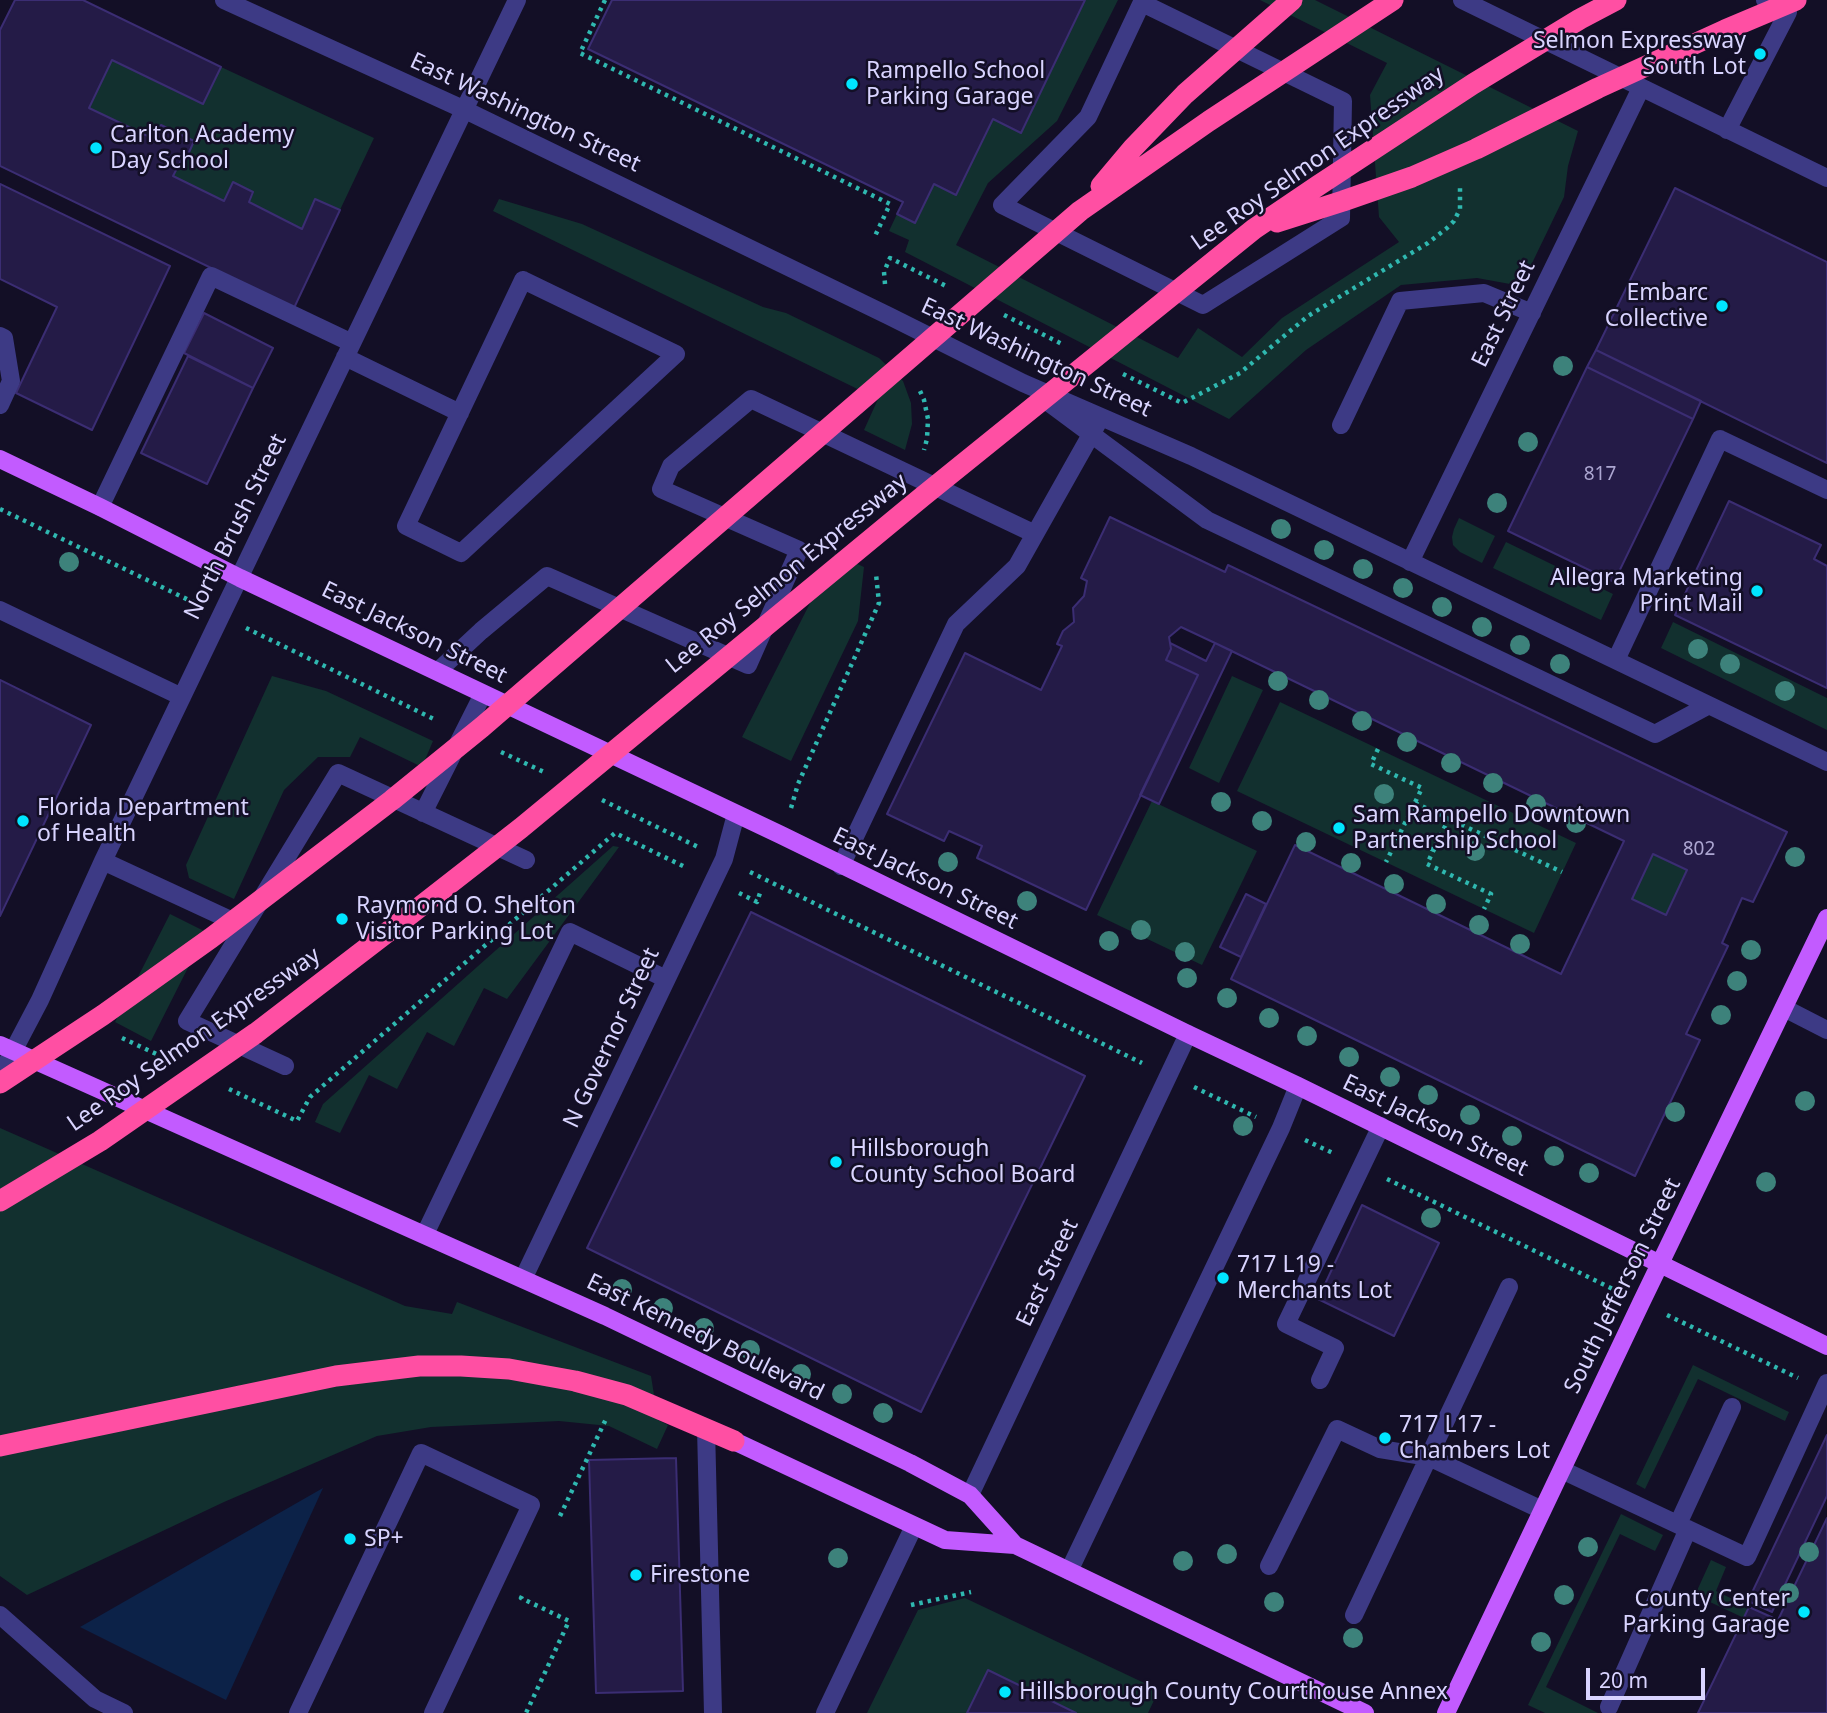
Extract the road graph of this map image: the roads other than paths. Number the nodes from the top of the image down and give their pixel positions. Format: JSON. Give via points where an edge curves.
{"nodes":[{"id":1,"x":224,"y":0,"type":"edge"},
{"id":2,"x":517,"y":0,"type":"edge"},
{"id":3,"x":1292,"y":0,"type":"edge"},
{"id":4,"x":1392,"y":0,"type":"edge"},
{"id":5,"x":1462,"y":0,"type":"edge"},
{"id":6,"x":1616,"y":0,"type":"edge"},
{"id":7,"x":1765,"y":0,"type":"edge"},
{"id":8,"x":1796,"y":0,"type":"edge"},
{"id":9,"x":1142,"y":2,"type":"edge"},
{"id":10,"x":1641,"y":88,"type":"junction"},
{"id":11,"x":465,"y":110,"type":"junction"},
{"id":12,"x":1727,"y":130,"type":"junction"},
{"id":13,"x":1827,"y":178,"type":"edge"},
{"id":14,"x":1080,"y":211,"type":"junction"},
{"id":15,"x":1255,"y":229,"type":"junction"},
{"id":16,"x":1532,"y":313,"type":"junction"},
{"id":17,"x":0,"y":336,"type":"edge"},
{"id":18,"x":349,"y":350,"type":"junction"},
{"id":19,"x":1023,"y":383,"type":"junction"},
{"id":20,"x":0,"y":405,"type":"edge"},
{"id":21,"x":460,"y":413,"type":"junction"},
{"id":22,"x":1101,"y":417,"type":"junction"},
{"id":23,"x":1341,"y":425,"type":"dead end"},
{"id":24,"x":1092,"y":434,"type":"junction"},
{"id":25,"x":0,"y":459,"type":"edge"},
{"id":26,"x":1827,"y":490,"type":"edge"},
{"id":27,"x":100,"y":507,"type":"junction"},
{"id":28,"x":1035,"y":534,"type":"junction"},
{"id":29,"x":1410,"y":562,"type":"junction"},
{"id":30,"x":240,"y":578,"type":"junction"},
{"id":31,"x":0,"y":610,"type":"edge"},
{"id":32,"x":1616,"y":660,"type":"junction"},
{"id":33,"x":438,"y":671,"type":"junction"},
{"id":34,"x":482,"y":694,"type":"junction"},
{"id":35,"x":182,"y":697,"type":"junction"},
{"id":36,"x":1709,"y":705,"type":"junction"},
{"id":37,"x":1827,"y":762,"type":"edge"},
{"id":38,"x":423,"y":813,"type":"junction"},
{"id":39,"x":736,"y":814,"type":"junction"},
{"id":40,"x":526,"y":860,"type":"dead end"},
{"id":41,"x":103,"y":861,"type":"junction"},
{"id":42,"x":841,"y":866,"type":"junction"},
{"id":43,"x":1827,"y":918,"type":"edge"},
{"id":44,"x":244,"y":927,"type":"junction"},
{"id":45,"x":666,"y":979,"type":"junction"},
{"id":46,"x":1784,"y":1008,"type":"junction"},
{"id":47,"x":1827,"y":1030,"type":"edge"},
{"id":48,"x":1188,"y":1034,"type":"junction"},
{"id":49,"x":7,"y":1048,"type":"edge"},
{"id":50,"x":285,"y":1066,"type":"dead end"},
{"id":51,"x":0,"y":1076,"type":"edge"},
{"id":52,"x":0,"y":1083,"type":"edge"},
{"id":53,"x":1298,"y":1086,"type":"junction"},
{"id":54,"x":1381,"y":1126,"type":"junction"},
{"id":55,"x":0,"y":1201,"type":"edge"},
{"id":56,"x":425,"y":1234,"type":"junction"},
{"id":57,"x":1660,"y":1264,"type":"junction"},
{"id":58,"x":523,"y":1279,"type":"junction"},
{"id":59,"x":1509,"y":1287,"type":"dead end"},
{"id":60,"x":1827,"y":1346,"type":"edge"},
{"id":61,"x":1320,"y":1380,"type":"dead end"},
{"id":62,"x":1825,"y":1387,"type":"edge"},
{"id":63,"x":1732,"y":1407,"type":"dead end"},
{"id":64,"x":706,"y":1428,"type":"junction"},
{"id":65,"x":734,"y":1441,"type":"joint"},
{"id":66,"x":0,"y":1446,"type":"edge"},
{"id":67,"x":1429,"y":1457,"type":"junction"},
{"id":68,"x":1562,"y":1470,"type":"junction"},
{"id":69,"x":970,"y":1495,"type":"junction"},
{"id":70,"x":1542,"y":1510,"type":"junction"},
{"id":71,"x":914,"y":1526,"type":"junction"},
{"id":72,"x":1683,"y":1527,"type":"junction"},
{"id":73,"x":1015,"y":1545,"type":"junction"},
{"id":74,"x":1269,"y":1566,"type":"dead end"},
{"id":75,"x":1069,"y":1571,"type":"junction"},
{"id":76,"x":0,"y":1615,"type":"edge"},
{"id":77,"x":1354,"y":1615,"type":"dead end"},
{"id":78,"x":1609,"y":1707,"type":"dead end"},
{"id":79,"x":124,"y":1713,"type":"edge"},
{"id":80,"x":299,"y":1713,"type":"edge"},
{"id":81,"x":433,"y":1713,"type":"edge"},
{"id":82,"x":713,"y":1713,"type":"edge"},
{"id":83,"x":825,"y":1713,"type":"edge"},
{"id":84,"x":1366,"y":1713,"type":"edge"},
{"id":85,"x":1446,"y":1713,"type":"edge"}],
"edges":[{"from":1,"to":11,"type":"street","name":"East Washington Street"},
{"from":2,"to":11,"type":"street","name":"North Brush Street"},
{"from":3,"to":14,"type":"highway","bridge":true,"via":[[1185,94]]},
{"from":4,"to":14,"type":"highway","bridge":true},
{"from":5,"to":10,"type":"street"},
{"from":6,"to":15,"type":"highway","name":"Lee Roy Selmon Expressway","bridge":true,"via":[[1473,84]]},
{"from":7,"to":12,"type":"street","via":[[1788,12]]},
{"from":8,"to":15,"type":"highway","bridge":true,"via":[[1412,177]]},
{"from":9,"to":9,"type":"street","via":[[1088,117],[1002,205],[1203,305],[1341,218],[1343,101]]},
{"from":10,"to":12,"type":"street"},
{"from":10,"to":16,"type":"street","name":"East Street"},
{"from":11,"to":18,"type":"street","name":"North Brush Street"},
{"from":11,"to":19,"type":"street","name":"East Washington Street"},
{"from":12,"to":13,"type":"street"},
{"from":14,"to":52,"type":"highway","bridge":true,"via":[[393,800],[211,938]]},
{"from":15,"to":55,"type":"highway","name":"Lee Roy Selmon Expressway","bridge":true,"via":[[389,931],[156,1103]]},
{"from":16,"to":23,"type":"street","via":[[1484,293],[1400,301]]},
{"from":16,"to":29,"type":"street","name":"East Street"},
{"from":17,"to":20,"type":"street","via":[[11,381]]},
{"from":18,"to":21,"type":"street"},
{"from":18,"to":27,"type":"street","via":[[211,276]]},
{"from":18,"to":30,"type":"street","name":"North Brush Street"},
{"from":19,"to":22,"type":"street","name":"East Washington Street"},
{"from":19,"to":24,"type":"street"},
{"from":21,"to":21,"type":"street","via":[[406,526],[461,553],[676,354],[523,280]]},
{"from":22,"to":24,"type":"street"},
{"from":22,"to":29,"type":"street","name":"East Washington Street"},
{"from":24,"to":28,"type":"street"},
{"from":24,"to":36,"type":"street","via":[[1207,520],[1655,734]]},
{"from":25,"to":27,"type":"main road","name":"East Jackson Street"},
{"from":26,"to":32,"type":"street","via":[[1720,439]]},
{"from":27,"to":30,"type":"main road","name":"East Jackson Street"},
{"from":28,"to":33,"type":"street","via":[[751,399],[671,466],[661,489],[799,550],[748,665],[547,576]]},
{"from":28,"to":42,"type":"street","via":[[1017,566],[956,624]]},
{"from":29,"to":32,"type":"street","name":"East Washington Street"},
{"from":30,"to":33,"type":"main road","name":"East Jackson Street"},
{"from":30,"to":35,"type":"street","name":"North Brush Street"},
{"from":31,"to":35,"type":"street"},
{"from":32,"to":36,"type":"street","name":"East Washington Street"},
{"from":33,"to":34,"type":"main road","name":"East Jackson Street"},
{"from":34,"to":38,"type":"street"},
{"from":34,"to":39,"type":"main road","name":"East Jackson Street"},
{"from":35,"to":41,"type":"street","name":"North Brush Street"},
{"from":36,"to":37,"type":"street","name":"East Washington Street"},
{"from":38,"to":40,"type":"street"},
{"from":38,"to":44,"type":"street","via":[[338,774]]},
{"from":39,"to":42,"type":"main road","name":"East Jackson Street"},
{"from":39,"to":45,"type":"street","name":"N Governor Street","via":[[724,859]]},
{"from":41,"to":44,"type":"street"},
{"from":41,"to":49,"type":"street","name":"North Brush Street","via":[[40,1000]]},
{"from":42,"to":48,"type":"main road","name":"East Jackson Street"},
{"from":43,"to":46,"type":"main road","name":"South Jefferson Street"},
{"from":44,"to":50,"type":"street","via":[[187,1021]]},
{"from":45,"to":56,"type":"street","via":[[570,932]]},
{"from":45,"to":58,"type":"street","name":"N Governor Street"},
{"from":46,"to":47,"type":"street"},
{"from":46,"to":57,"type":"main road","name":"South Jefferson Street"},
{"from":48,"to":53,"type":"main road","name":"East Jackson Street"},
{"from":48,"to":69,"type":"street","name":"East Street"},
{"from":49,"to":51,"type":"street","name":"North Brush Street"},
{"from":49,"to":56,"type":"main road","name":"East Kennedy Boulevard"},
{"from":53,"to":54,"type":"main road","name":"East Jackson Street"},
{"from":53,"to":75,"type":"street"},
{"from":54,"to":57,"type":"main road","name":"East Jackson Street"},
{"from":54,"to":61,"type":"street","via":[[1286,1324],[1335,1348]]},
{"from":56,"to":58,"type":"main road","name":"East Kennedy Boulevard"},
{"from":57,"to":60,"type":"main road","name":"East Jackson Street"},
{"from":57,"to":68,"type":"main road","name":"South Jefferson Street"},
{"from":58,"to":69,"type":"main road","name":"East Kennedy Boulevard"},
{"from":59,"to":67,"type":"street"},
{"from":62,"to":72,"type":"street","via":[[1747,1557]]},
{"from":63,"to":72,"type":"street"},
{"from":64,"to":65,"type":"highway"},
{"from":64,"to":66,"type":"highway","via":[[627,1395],[576,1381],[509,1369],[419,1366],[336,1376]]},
{"from":64,"to":82,"type":"street"},
{"from":65,"to":71,"type":"main road"},
{"from":67,"to":70,"type":"street"},
{"from":67,"to":74,"type":"street","via":[[1380,1449],[1337,1429]]},
{"from":67,"to":77,"type":"street"},
{"from":68,"to":70,"type":"main road","name":"South Jefferson Street"},
{"from":68,"to":72,"type":"street"},
{"from":69,"to":73,"type":"main road","name":"East Kennedy Boulevard"},
{"from":70,"to":85,"type":"main road","name":"South Jefferson Street"},
{"from":71,"to":73,"type":"main road","via":[[945,1540]]},
{"from":71,"to":83,"type":"street"},
{"from":72,"to":78,"type":"street"},
{"from":73,"to":75,"type":"main road","name":"East Kennedy Boulevard"},
{"from":75,"to":84,"type":"main road","name":"East Kennedy Boulevard"},
{"from":76,"to":79,"type":"street","via":[[95,1699]]},
{"from":80,"to":81,"type":"street","via":[[421,1453],[531,1505]]}]}
